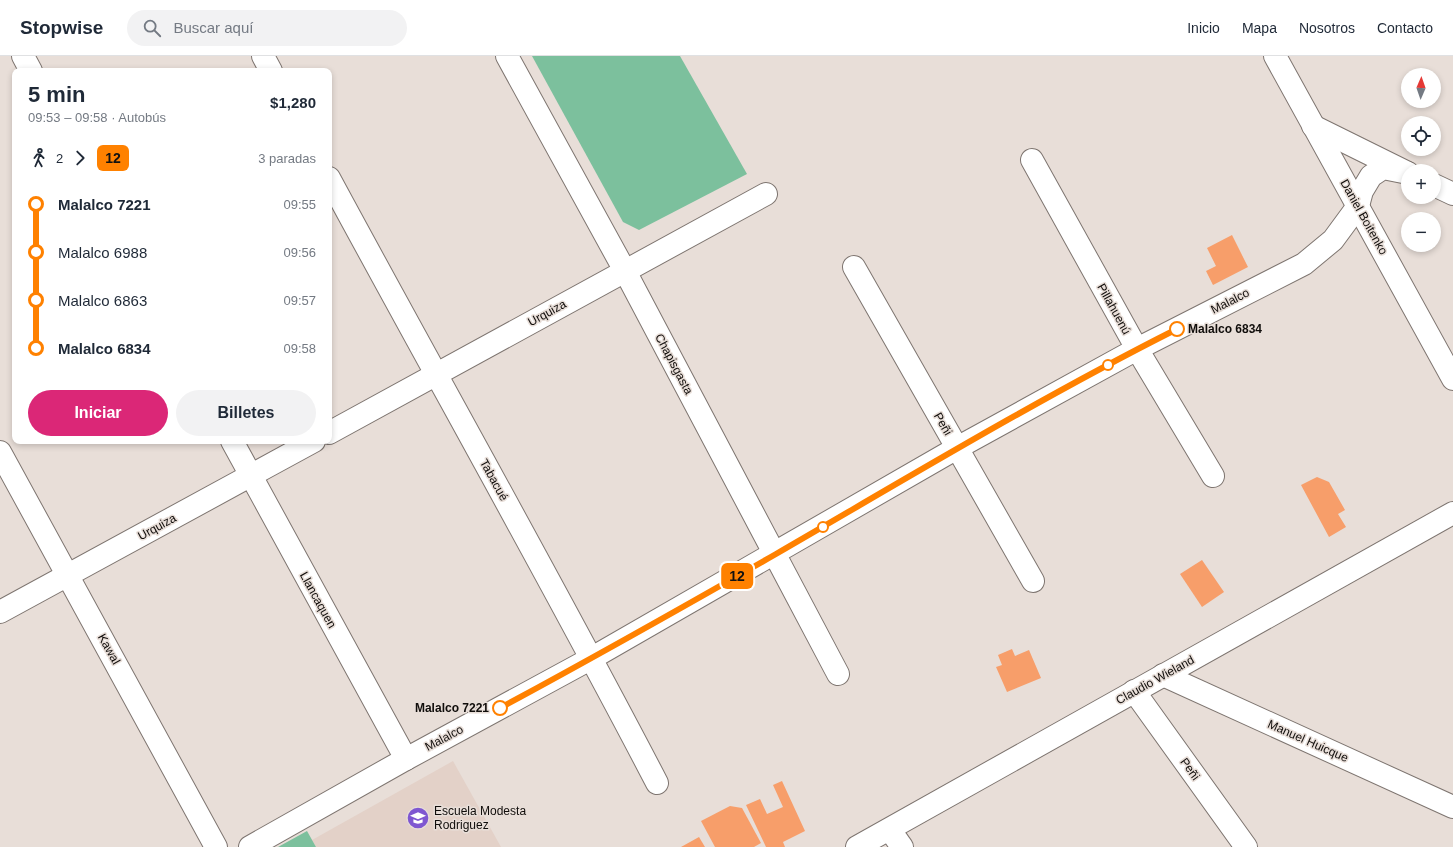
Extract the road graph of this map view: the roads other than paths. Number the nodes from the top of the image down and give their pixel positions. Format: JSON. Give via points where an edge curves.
{"nodes":[{"id":1,"x":23,"y":56,"type":"edge"},
{"id":2,"x":263,"y":56,"type":"edge"},
{"id":3,"x":507,"y":56,"type":"edge"},
{"id":4,"x":1275,"y":56,"type":"edge"},
{"id":5,"x":29,"y":68,"type":"edge"},
{"id":6,"x":269,"y":68,"type":"edge"},
{"id":7,"x":1314,"y":126,"type":"junction"},
{"id":8,"x":1032,"y":160,"type":"dead end"},
{"id":9,"x":1401,"y":170,"type":"edge"},
{"id":10,"x":1401,"y":172,"type":"edge"},
{"id":11,"x":332,"y":184,"type":"edge"},
{"id":12,"x":1441,"y":188,"type":"edge"},
{"id":13,"x":766,"y":194,"type":"dead end"},
{"id":14,"x":1453,"y":194,"type":"edge"},
{"id":15,"x":1358,"y":206,"type":"junction"},
{"id":16,"x":854,"y":267,"type":"dead end"},
{"id":17,"x":625,"y":271,"type":"junction"},
{"id":18,"x":1137,"y":349,"type":"junction"},
{"id":19,"x":436,"y":375,"type":"junction"},
{"id":20,"x":1453,"y":379,"type":"edge"},
{"id":21,"x":332,"y":431,"type":"edge"},
{"id":22,"x":234,"y":444,"type":"edge"},
{"id":23,"x":309,"y":444,"type":"edge"},
{"id":24,"x":957,"y":448,"type":"junction"},
{"id":25,"x":0,"y":452,"type":"edge"},
{"id":26,"x":250,"y":476,"type":"junction"},
{"id":27,"x":1213,"y":476,"type":"dead end"},
{"id":28,"x":1453,"y":513,"type":"edge"},
{"id":29,"x":775,"y":554,"type":"junction"},
{"id":30,"x":68,"y":575,"type":"junction"},
{"id":31,"x":1033,"y":581,"type":"dead end"},
{"id":32,"x":0,"y":612,"type":"edge"},
{"id":33,"x":592,"y":658,"type":"junction"},
{"id":34,"x":838,"y":674,"type":"dead end"},
{"id":35,"x":1163,"y":675,"type":"junction"},
{"id":36,"x":1134,"y":691,"type":"junction"},
{"id":37,"x":406,"y":759,"type":"junction"},
{"id":38,"x":657,"y":783,"type":"dead end"},
{"id":39,"x":1453,"y":807,"type":"edge"},
{"id":40,"x":890,"y":830,"type":"junction"},
{"id":41,"x":216,"y":847,"type":"edge"},
{"id":42,"x":250,"y":847,"type":"edge"},
{"id":43,"x":858,"y":847,"type":"edge"},
{"id":44,"x":902,"y":847,"type":"edge"},
{"id":45,"x":1246,"y":847,"type":"edge"}],
"edges":[{"from":1,"to":5,"type":"street"},
{"from":2,"to":6,"type":"street"},
{"from":3,"to":17,"type":"street","name":"Chapisgasta"},
{"from":4,"to":7,"type":"street","name":"Daniel Boitenko"},
{"from":7,"to":9,"type":"street"},
{"from":7,"to":15,"type":"street","name":"Daniel Boitenko"},
{"from":8,"to":18,"type":"street","name":"Pillahuenú"},
{"from":10,"to":15,"type":"street","name":"Malalco","via":[[1383,168],[1371,176],[1362,191]]},
{"from":11,"to":19,"type":"street","name":"Tabacué"},
{"from":12,"to":14,"type":"street"},
{"from":13,"to":17,"type":"street","name":"Urquiza"},
{"from":15,"to":18,"type":"street","name":"Malalco","via":[[1333,240],[1304,264]]},
{"from":15,"to":20,"type":"street","name":"Daniel Boitenko"},
{"from":16,"to":24,"type":"street","name":"Peñi"},
{"from":17,"to":19,"type":"street","name":"Urquiza"},
{"from":17,"to":29,"type":"street","name":"Chapisgasta"},
{"from":18,"to":24,"type":"street","name":"Malalco"},
{"from":18,"to":27,"type":"street","name":"Pillahuenú"},
{"from":19,"to":21,"type":"street","name":"Urquiza"},
{"from":19,"to":33,"type":"street","name":"Tabacué"},
{"from":22,"to":26,"type":"street","name":"Llancaquen"},
{"from":23,"to":26,"type":"street","name":"Urquiza"},
{"from":24,"to":29,"type":"street","name":"Malalco"},
{"from":24,"to":31,"type":"street","name":"Peñi"},
{"from":25,"to":30,"type":"street","name":"Kawal"},
{"from":26,"to":30,"type":"street","name":"Urquiza"},
{"from":26,"to":37,"type":"street","name":"Llancaquen"},
{"from":28,"to":35,"type":"street","name":"Claudio Wieland"},
{"from":29,"to":33,"type":"street","name":"Malalco"},
{"from":29,"to":34,"type":"street","name":"Chapisgasta"},
{"from":30,"to":32,"type":"street","name":"Urquiza"},
{"from":30,"to":41,"type":"street","name":"Kawal"},
{"from":33,"to":37,"type":"street","name":"Malalco"},
{"from":33,"to":38,"type":"street","name":"Tabacué"},
{"from":35,"to":36,"type":"street","name":"Claudio Wieland"},
{"from":35,"to":39,"type":"street","name":"Manuel Huicque"},
{"from":36,"to":40,"type":"street","name":"Claudio Wieland"},
{"from":36,"to":45,"type":"street","name":"Peñi"},
{"from":37,"to":42,"type":"street","name":"Malalco"},
{"from":40,"to":43,"type":"street","name":"Claudio Wieland"},
{"from":40,"to":44,"type":"street"}]}
